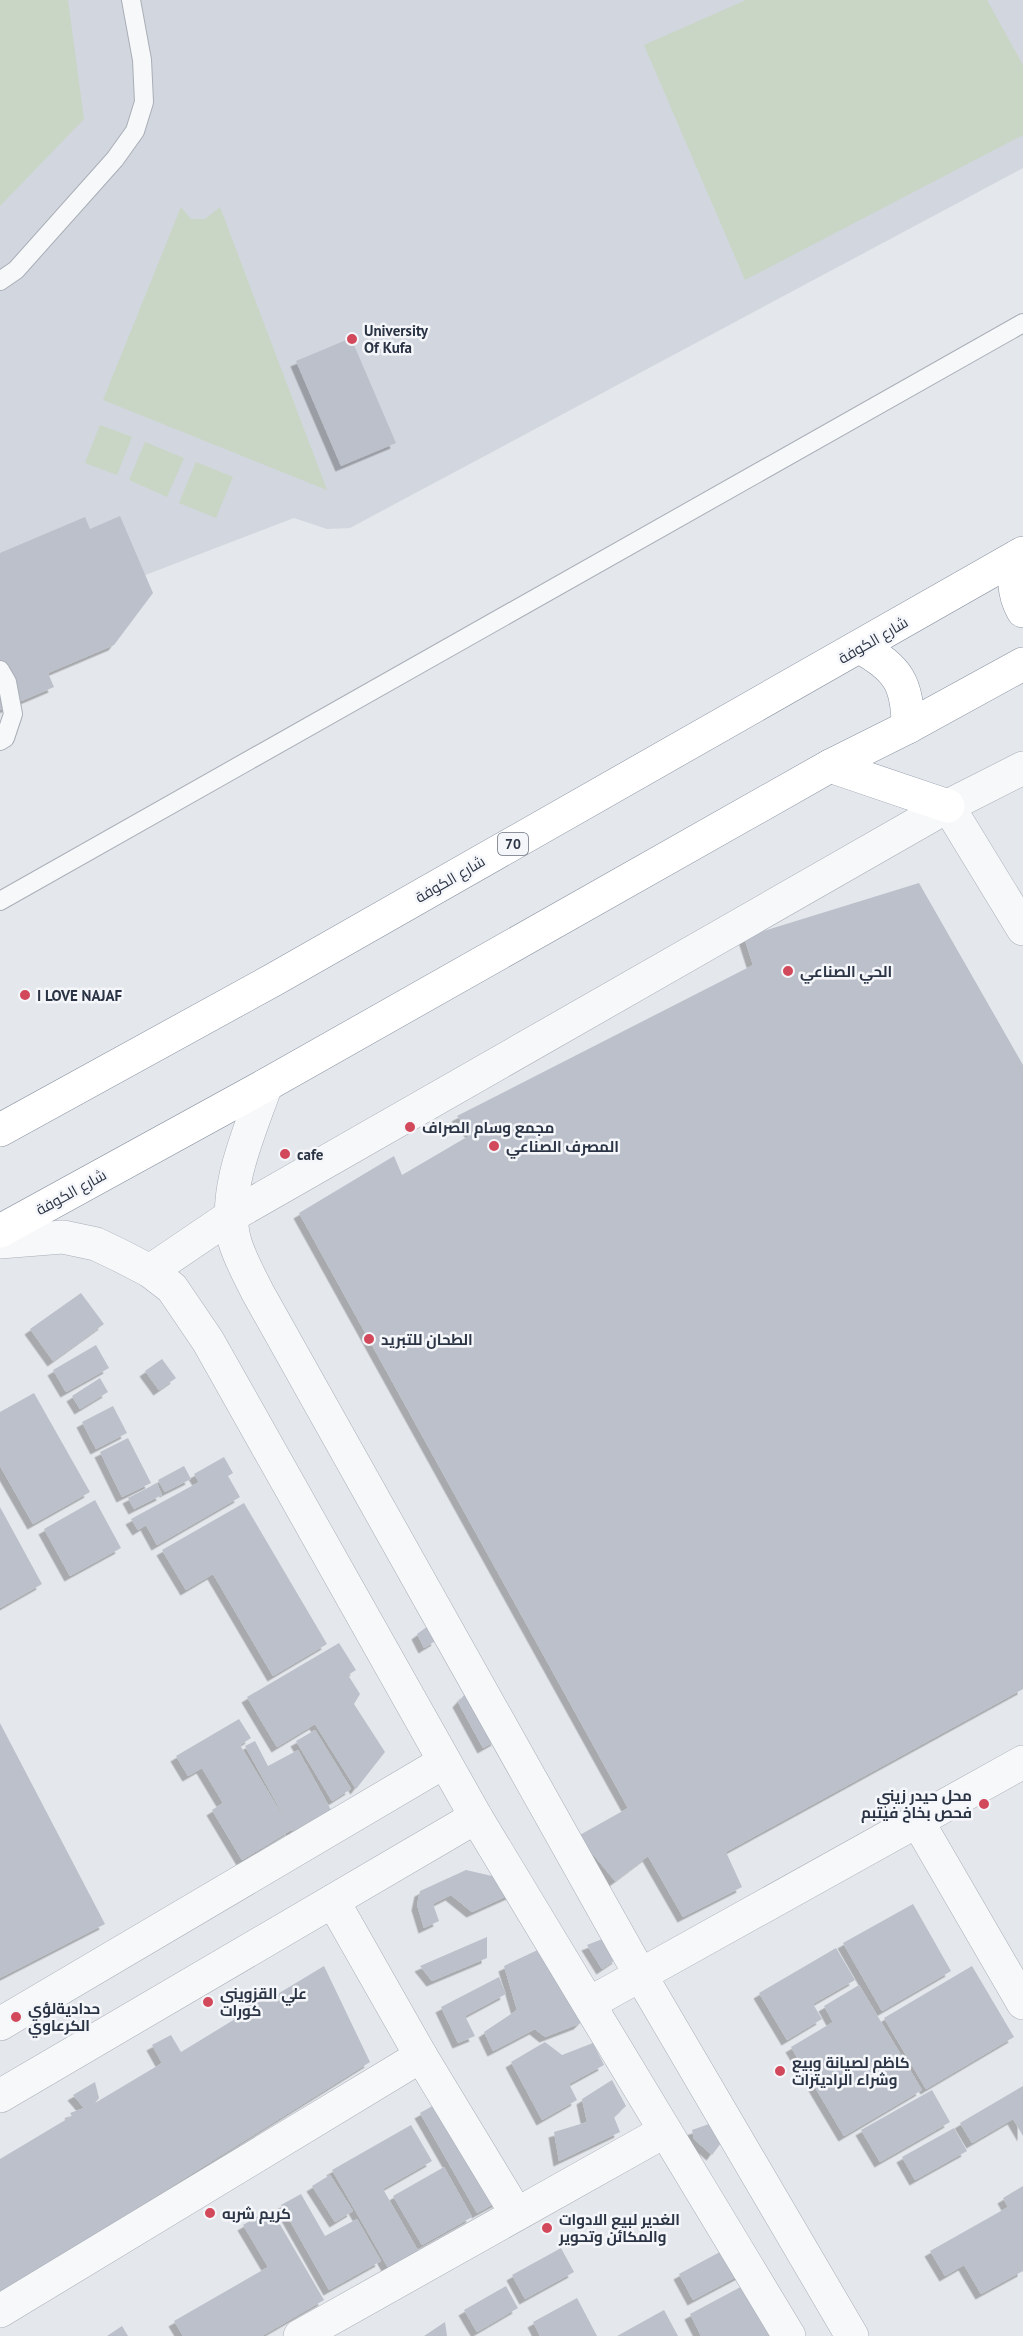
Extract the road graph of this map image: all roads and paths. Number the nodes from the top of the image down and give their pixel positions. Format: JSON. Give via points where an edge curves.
{"nodes":[{"id":1,"x":131,"y":0,"type":"edge"},
{"id":2,"x":0,"y":281,"type":"edge"},
{"id":3,"x":1023,"y":323,"type":"edge"},
{"id":4,"x":1020,"y":555,"type":"edge"},
{"id":5,"x":1023,"y":611,"type":"edge"},
{"id":6,"x":860,"y":647,"type":"junction"},
{"id":7,"x":1023,"y":664,"type":"edge"},
{"id":8,"x":0,"y":670,"type":"edge"},
{"id":9,"x":908,"y":727,"type":"junction"},
{"id":10,"x":0,"y":741,"type":"edge"},
{"id":11,"x":830,"y":766,"type":"junction"},
{"id":12,"x":1023,"y":768,"type":"edge"},
{"id":13,"x":948,"y":806,"type":"junction"},
{"id":14,"x":0,"y":901,"type":"edge"},
{"id":15,"x":1023,"y":929,"type":"edge"},
{"id":16,"x":266,"y":1085,"type":"junction"},
{"id":17,"x":0,"y":1130,"type":"edge"},
{"id":18,"x":231,"y":1216,"type":"junction"},
{"id":19,"x":0,"y":1231,"type":"edge"},
{"id":20,"x":0,"y":1242,"type":"edge"},
{"id":21,"x":150,"y":1271,"type":"junction"},
{"id":22,"x":444,"y":1762,"type":"junction"},
{"id":23,"x":1023,"y":1762,"type":"edge"},
{"id":24,"x":476,"y":1817,"type":"junction"},
{"id":25,"x":918,"y":1822,"type":"junction"},
{"id":26,"x":333,"y":1901,"type":"junction"},
{"id":27,"x":641,"y":1976,"type":"junction"},
{"id":28,"x":590,"y":2003,"type":"junction"},
{"id":29,"x":1023,"y":2003,"type":"edge"},
{"id":30,"x":0,"y":2024,"type":"edge"},
{"id":31,"x":421,"y":2056,"type":"junction"},
{"id":32,"x":0,"y":2096,"type":"edge"},
{"id":33,"x":665,"y":2131,"type":"junction"},
{"id":34,"x":516,"y":2213,"type":"junction"},
{"id":35,"x":0,"y":2311,"type":"edge"},
{"id":36,"x":300,"y":2336,"type":"edge"},
{"id":37,"x":789,"y":2336,"type":"edge"},
{"id":38,"x":852,"y":2336,"type":"edge"}],
"edges":[{"from":1,"to":2,"type":"lane","via":[[142,60],[144,102],[135,131],[115,159],[16,270]]},
{"from":3,"to":14,"type":"lane"},
{"from":4,"to":5,"type":"highway","via":[[1014,587]]},
{"from":4,"to":6,"type":"highway","name":"شارع الكوفة","number":"70"},
{"from":6,"to":9,"type":"highway","via":[[883,660],[899,679],[908,702]]},
{"from":6,"to":17,"type":"highway","name":"شارع الكوفة","number":"70"},
{"from":7,"to":9,"type":"highway","name":"شارع الكوفة"},
{"from":8,"to":10,"type":"lane","via":[[7,682],[14,714],[5,738]]},
{"from":9,"to":11,"type":"highway","name":"شارع الكوفة"},
{"from":11,"to":13,"type":"highway"},
{"from":11,"to":16,"type":"highway","name":"شارع الكوفة"},
{"from":12,"to":13,"type":"street"},
{"from":13,"to":15,"type":"street"},
{"from":13,"to":18,"type":"street"},
{"from":16,"to":18,"type":"street","via":[[233,1188]]},
{"from":16,"to":19,"type":"highway","name":"شارع الكوفة"},
{"from":18,"to":21,"type":"street"},
{"from":18,"to":27,"type":"street","via":[[235,1243],[258,1293]]},
{"from":20,"to":21,"type":"street","via":[[63,1237],[96,1244]]},
{"from":21,"to":22,"type":"street","via":[[172,1288],[208,1341]]},
{"from":22,"to":24,"type":"street"},
{"from":22,"to":30,"type":"street"},
{"from":23,"to":25,"type":"street"},
{"from":24,"to":26,"type":"street"},
{"from":24,"to":28,"type":"street"},
{"from":25,"to":27,"type":"street"},
{"from":25,"to":29,"type":"street"},
{"from":26,"to":31,"type":"street"},
{"from":26,"to":32,"type":"street"},
{"from":27,"to":28,"type":"street"},
{"from":27,"to":38,"type":"street"},
{"from":28,"to":33,"type":"street"},
{"from":31,"to":34,"type":"street"},
{"from":31,"to":35,"type":"street"},
{"from":33,"to":34,"type":"street"},
{"from":33,"to":37,"type":"street"},
{"from":34,"to":36,"type":"street"}]}
